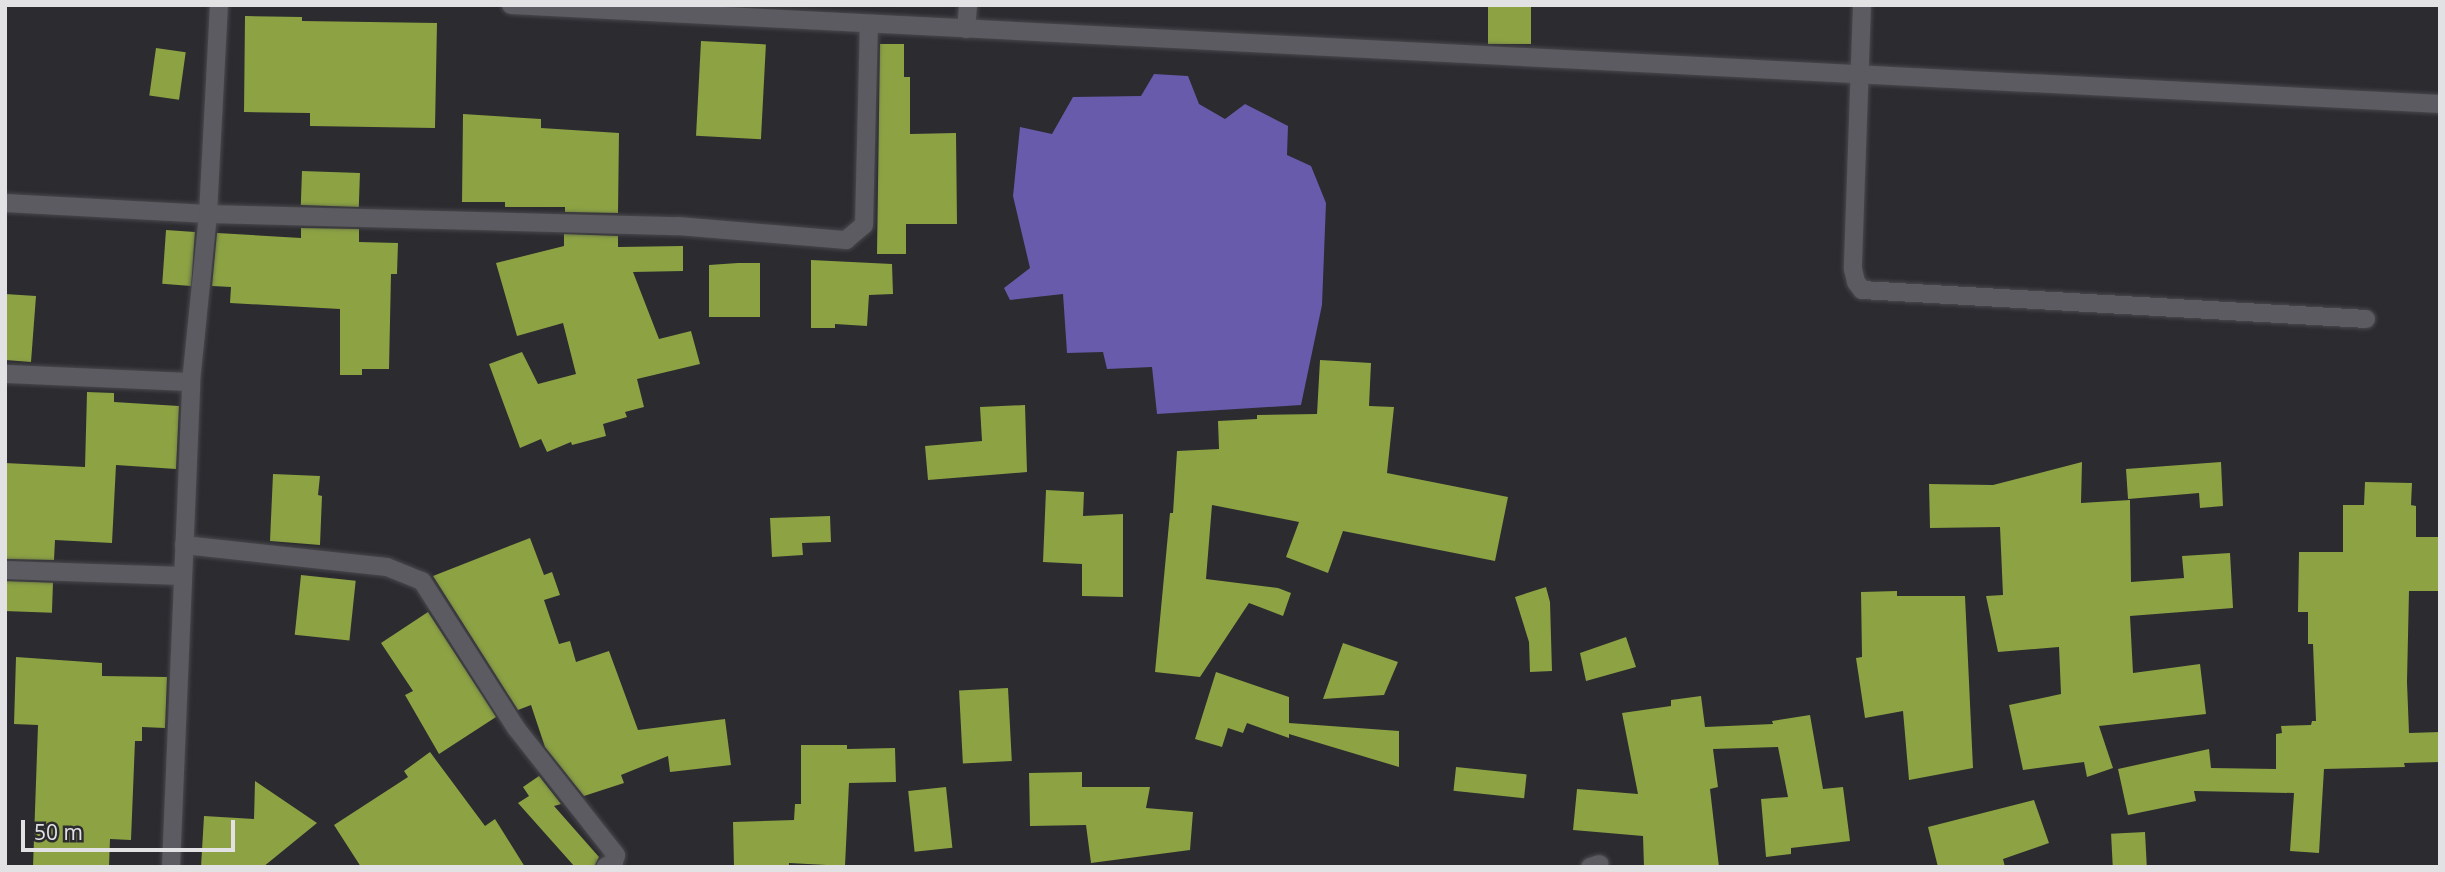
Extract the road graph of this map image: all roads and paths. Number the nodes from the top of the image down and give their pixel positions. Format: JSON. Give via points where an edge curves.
{"nodes":[{"id":1,"x":219,"y":5,"type":"edge"},
{"id":2,"x":511,"y":5,"type":"edge"},
{"id":3,"x":968,"y":5,"type":"edge"},
{"id":4,"x":1862,"y":5,"type":"edge"},
{"id":5,"x":869,"y":24,"type":"junction"},
{"id":6,"x":966,"y":29,"type":"junction"},
{"id":7,"x":1860,"y":74,"type":"junction"},
{"id":8,"x":2440,"y":104,"type":"edge"},
{"id":9,"x":5,"y":202,"type":"edge"},
{"id":10,"x":208,"y":214,"type":"junction"},
{"id":11,"x":2366,"y":319,"type":"dead end"},
{"id":12,"x":5,"y":374,"type":"edge"},
{"id":13,"x":191,"y":382,"type":"junction"},
{"id":14,"x":184,"y":545,"type":"junction"},
{"id":15,"x":5,"y":570,"type":"edge"},
{"id":16,"x":183,"y":576,"type":"junction"},
{"id":17,"x":171,"y":867,"type":"edge"},
{"id":18,"x":605,"y":867,"type":"edge"}],
"edges":[{"from":1,"to":10,"type":"street"},
{"from":2,"to":5,"type":"street"},
{"from":3,"to":6,"type":"street"},
{"from":4,"to":7,"type":"street"},
{"from":5,"to":6,"type":"street"},
{"from":5,"to":10,"type":"street","via":[[864,225],[846,240],[678,226]]},
{"from":6,"to":7,"type":"street"},
{"from":7,"to":8,"type":"street"},
{"from":7,"to":11,"type":"street","via":[[1853,269],[1862,290]]},
{"from":9,"to":10,"type":"street"},
{"from":10,"to":13,"type":"street"},
{"from":12,"to":13,"type":"street"},
{"from":13,"to":14,"type":"street"},
{"from":14,"to":16,"type":"street"},
{"from":14,"to":18,"type":"street","via":[[387,567],[422,581],[516,729],[615,855],[614,862]]},
{"from":15,"to":16,"type":"street"},
{"from":16,"to":17,"type":"street"}]}
